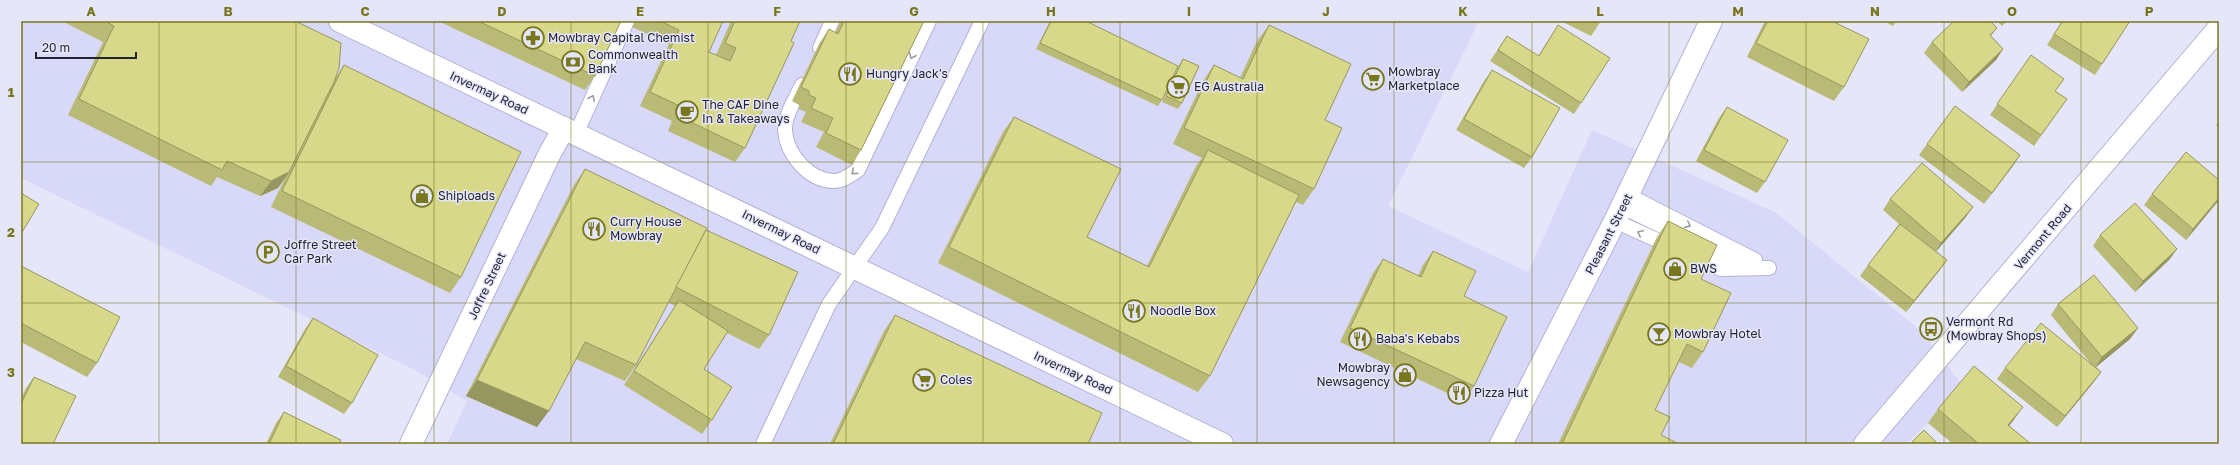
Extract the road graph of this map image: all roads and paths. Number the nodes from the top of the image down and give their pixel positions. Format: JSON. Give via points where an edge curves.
{"nodes":[{"id":1,"x":340,"y":21,"type":"edge"},
{"id":2,"x":627,"y":21,"type":"edge"},
{"id":3,"x":832,"y":21,"type":"edge"},
{"id":4,"x":929,"y":21,"type":"edge"},
{"id":5,"x":982,"y":21,"type":"edge"},
{"id":6,"x":1711,"y":21,"type":"edge"},
{"id":7,"x":2219,"y":28,"type":"edge"},
{"id":8,"x":813,"y":62,"type":"edge"},
{"id":9,"x":807,"y":76,"type":"edge"},
{"id":10,"x":570,"y":131,"type":"junction"},
{"id":11,"x":1622,"y":208,"type":"junction"},
{"id":12,"x":854,"y":267,"type":"junction"},
{"id":13,"x":410,"y":444,"type":"edge"},
{"id":14,"x":763,"y":444,"type":"edge"},
{"id":15,"x":1222,"y":444,"type":"edge"},
{"id":16,"x":1501,"y":444,"type":"edge"},
{"id":17,"x":1865,"y":444,"type":"edge"}],
"edges":[{"from":1,"to":10,"type":"street","name":"Invermay Road"},
{"from":10,"to":2,"type":"lane","one_way":true},
{"from":3,"to":8,"type":"lane"},
{"from":4,"to":9,"type":"lane","one_way":true,"via":[[858,170],[846,178],[833,181],[817,178],[799,164],[789,147],[785,130],[788,116]]},
{"from":5,"to":12,"type":"lane","via":[[882,228]]},
{"from":6,"to":11,"type":"street","name":"Pleasant Street"},
{"from":7,"to":17,"type":"street","name":"Vermont Road"},
{"from":10,"to":12,"type":"street","name":"Invermay Road"},
{"from":10,"to":13,"type":"street","name":"Joffre Street","via":[[550,153]]},
{"from":11,"to":11,"type":"lane","one_way":true,"via":[[1769,268],[1721,269]]},
{"from":11,"to":16,"type":"street","name":"Pleasant Street"},
{"from":12,"to":14,"type":"lane","via":[[829,304]]},
{"from":12,"to":15,"type":"street","name":"Invermay Road"}]}
